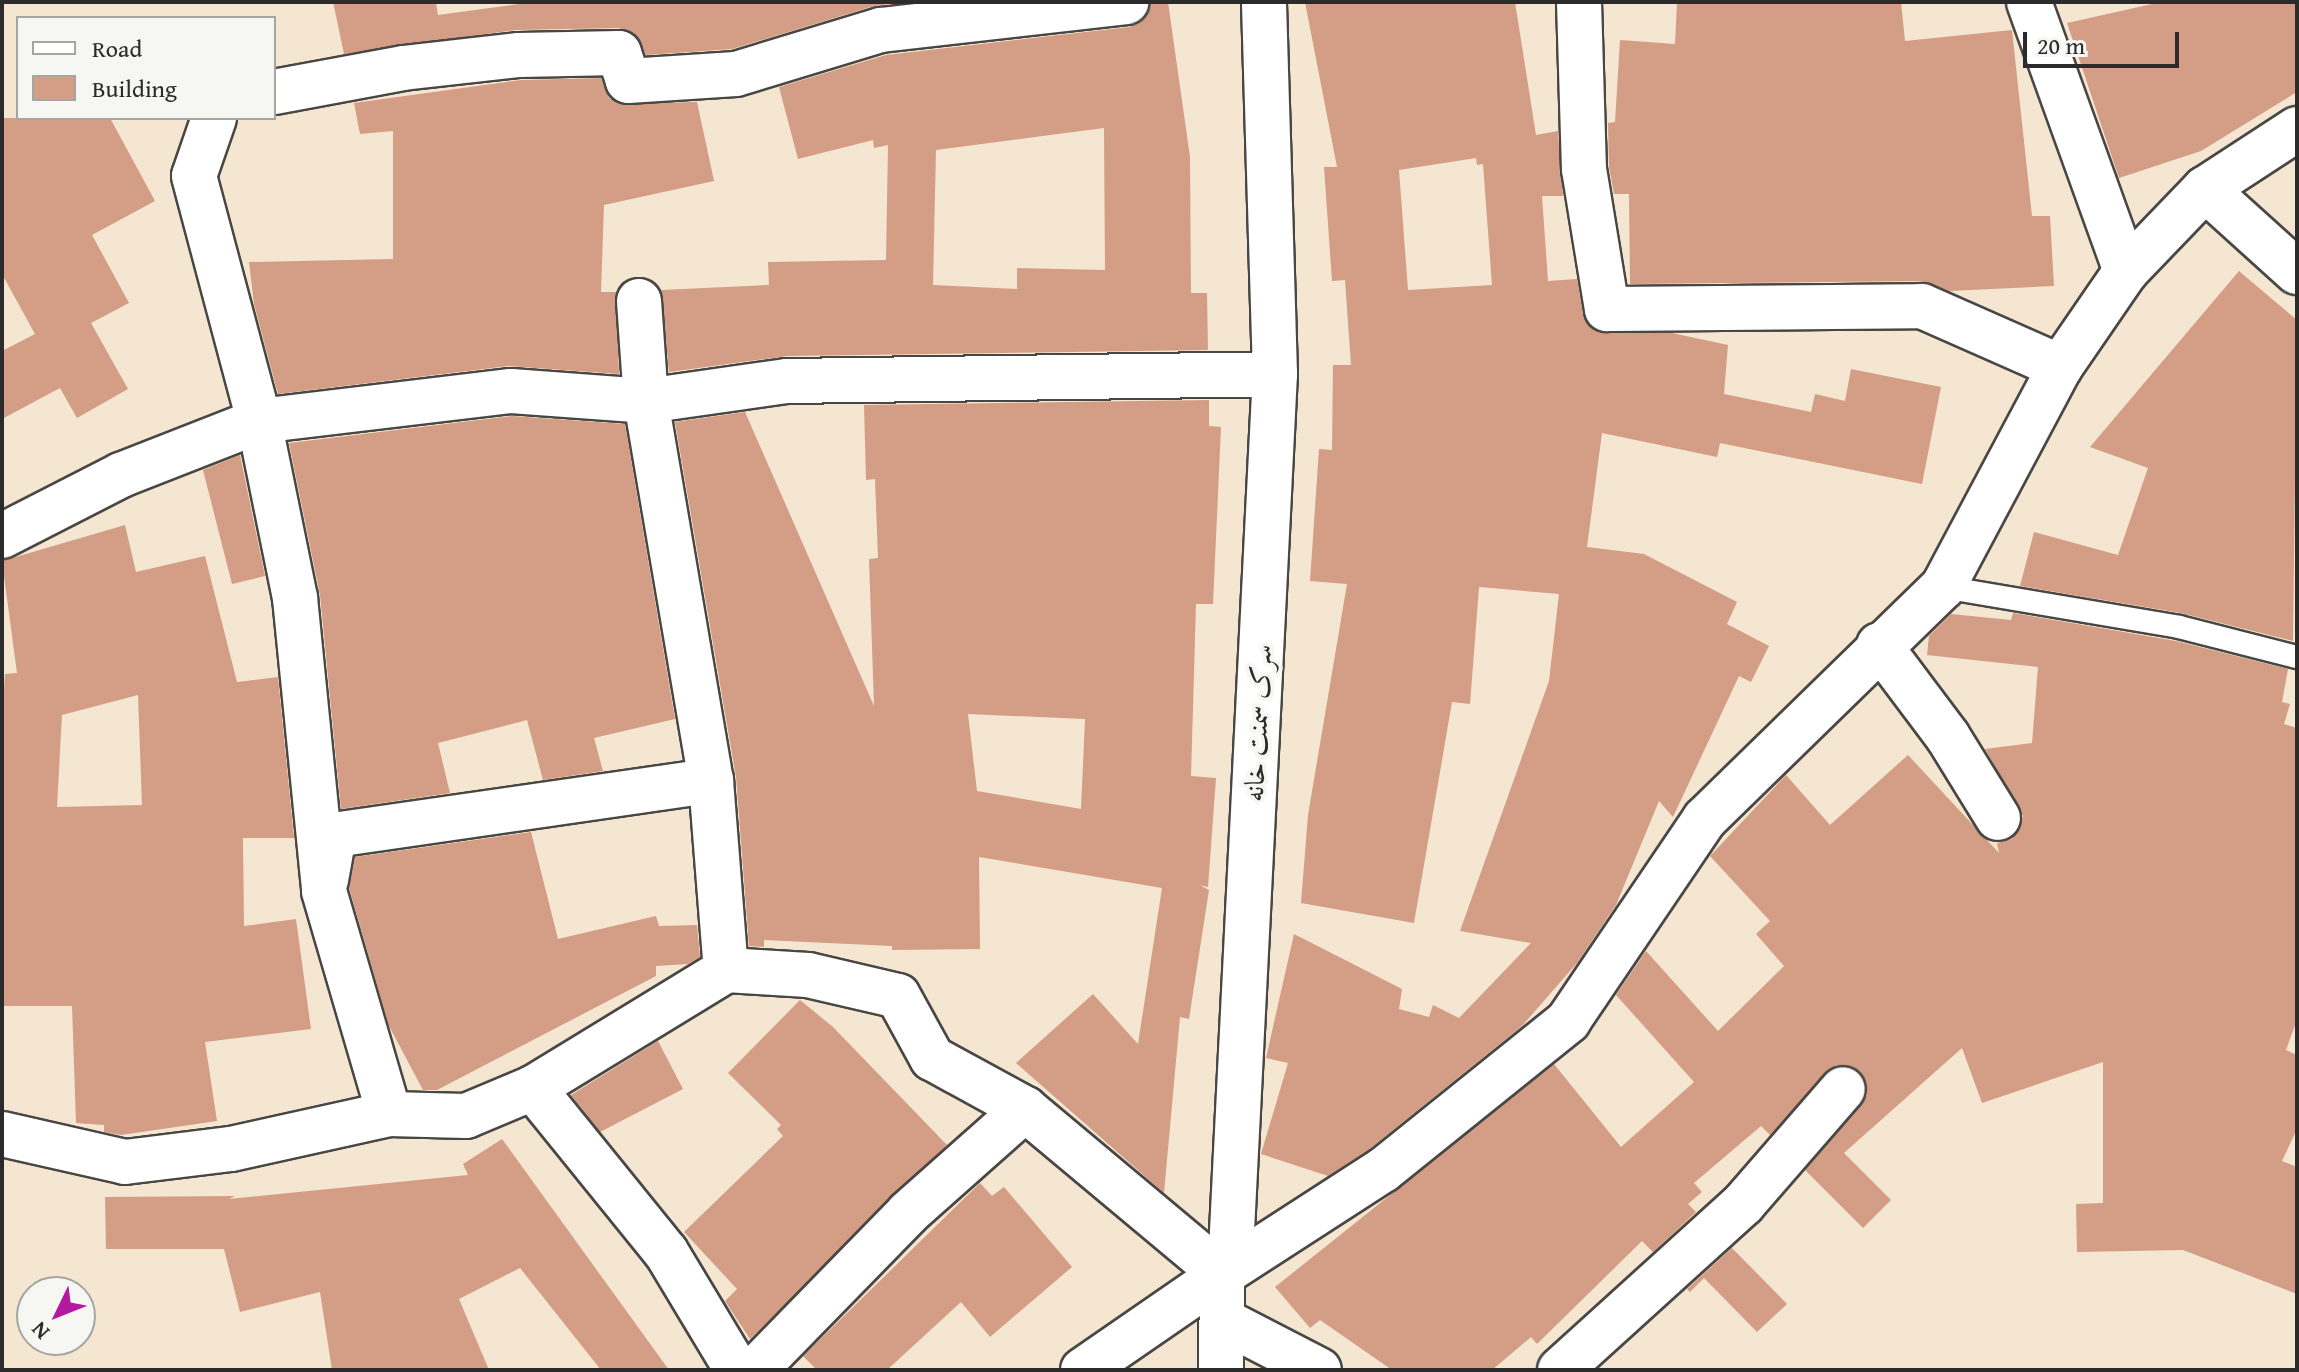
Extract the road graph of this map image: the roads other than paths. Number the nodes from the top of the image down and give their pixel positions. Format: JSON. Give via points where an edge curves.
{"nodes":[{"id":1,"x":1126,"y":2,"type":"edge"},
{"id":2,"x":1264,"y":2,"type":"edge"},
{"id":3,"x":1579,"y":2,"type":"edge"},
{"id":4,"x":2029,"y":2,"type":"edge"},
{"id":5,"x":276,"y":92,"type":"edge"},
{"id":6,"x":213,"y":120,"type":"edge"},
{"id":7,"x":2297,"y":129,"type":"edge"},
{"id":8,"x":2205,"y":189,"type":"junction"},
{"id":9,"x":2126,"y":271,"type":"junction"},
{"id":10,"x":2297,"y":272,"type":"edge"},
{"id":11,"x":639,"y":301,"type":"dead end"},
{"id":12,"x":2060,"y":367,"type":"junction"},
{"id":13,"x":1275,"y":374,"type":"junction"},
{"id":14,"x":646,"y":401,"type":"junction"},
{"id":15,"x":259,"y":421,"type":"junction"},
{"id":16,"x":2,"y":536,"type":"edge"},
{"id":17,"x":1943,"y":587,"type":"junction"},
{"id":18,"x":1879,"y":645,"type":"junction"},
{"id":19,"x":2297,"y":657,"type":"edge"},
{"id":20,"x":711,"y":781,"type":"junction"},
{"id":21,"x":1998,"y":818,"type":"dead end"},
{"id":22,"x":324,"y":891,"type":"junction"},
{"id":23,"x":726,"y":970,"type":"junction"},
{"id":24,"x":533,"y":1088,"type":"junction"},
{"id":25,"x":1843,"y":1089,"type":"dead end"},
{"id":26,"x":1025,"y":1109,"type":"junction"},
{"id":27,"x":389,"y":1114,"type":"junction"},
{"id":28,"x":2,"y":1134,"type":"edge"},
{"id":29,"x":1222,"y":1274,"type":"junction"},
{"id":30,"x":1222,"y":1320,"type":"junction"},
{"id":31,"x":737,"y":1370,"type":"edge"},
{"id":32,"x":755,"y":1370,"type":"edge"},
{"id":33,"x":1083,"y":1370,"type":"edge"},
{"id":34,"x":1221,"y":1370,"type":"edge"},
{"id":35,"x":1319,"y":1370,"type":"edge"},
{"id":36,"x":1560,"y":1370,"type":"edge"}],
"edges":[{"from":1,"to":5,"type":"street","via":[[881,30],[736,74],[628,81],[619,53],[519,55],[403,68]]},
{"from":2,"to":13,"type":"street","name":"سرک سمنت خانه"},
{"from":3,"to":12,"type":"street","via":[[1584,169],[1607,309],[1922,306]]},
{"from":4,"to":9,"type":"street"},
{"from":6,"to":15,"type":"street","via":[[194,176]]},
{"from":7,"to":8,"type":"street"},
{"from":8,"to":9,"type":"street"},
{"from":8,"to":10,"type":"street"},
{"from":9,"to":12,"type":"street"},
{"from":11,"to":14,"type":"street"},
{"from":12,"to":17,"type":"street"},
{"from":13,"to":14,"type":"street","via":[[787,381]]},
{"from":13,"to":29,"type":"street","name":"سرک سمنت خانه","via":[[1231,1251]]},
{"from":14,"to":15,"type":"street","via":[[511,391]]},
{"from":14,"to":20,"type":"street"},
{"from":15,"to":16,"type":"street","via":[[121,475]]},
{"from":15,"to":22,"type":"street","via":[[295,598]]},
{"from":17,"to":18,"type":"street"},
{"from":17,"to":19,"type":"lane","via":[[2179,627]]},
{"from":18,"to":21,"type":"street","via":[[1948,737]]},
{"from":18,"to":29,"type":"street","via":[[1705,819],[1568,1021],[1383,1170]]},
{"from":20,"to":22,"type":"street","via":[[534,802],[334,835]]},
{"from":20,"to":23,"type":"street"},
{"from":22,"to":27,"type":"street"},
{"from":23,"to":24,"type":"street","via":[[644,1015]]},
{"from":23,"to":26,"type":"street","via":[[808,975],[898,996],[932,1058]]},
{"from":24,"to":27,"type":"street","via":[[466,1116]]},
{"from":24,"to":31,"type":"street","via":[[666,1252]]},
{"from":25,"to":36,"type":"street","via":[[1743,1204]]},
{"from":26,"to":29,"type":"street"},
{"from":26,"to":32,"type":"street","via":[[908,1213]]},
{"from":27,"to":28,"type":"street","via":[[231,1149],[125,1162]]},
{"from":29,"to":30,"type":"street","name":"سرک سمنت خانه"},
{"from":29,"to":33,"type":"street"},
{"from":30,"to":34,"type":"street","name":"سرک سمنت خانه"},
{"from":30,"to":35,"type":"street"}]}
